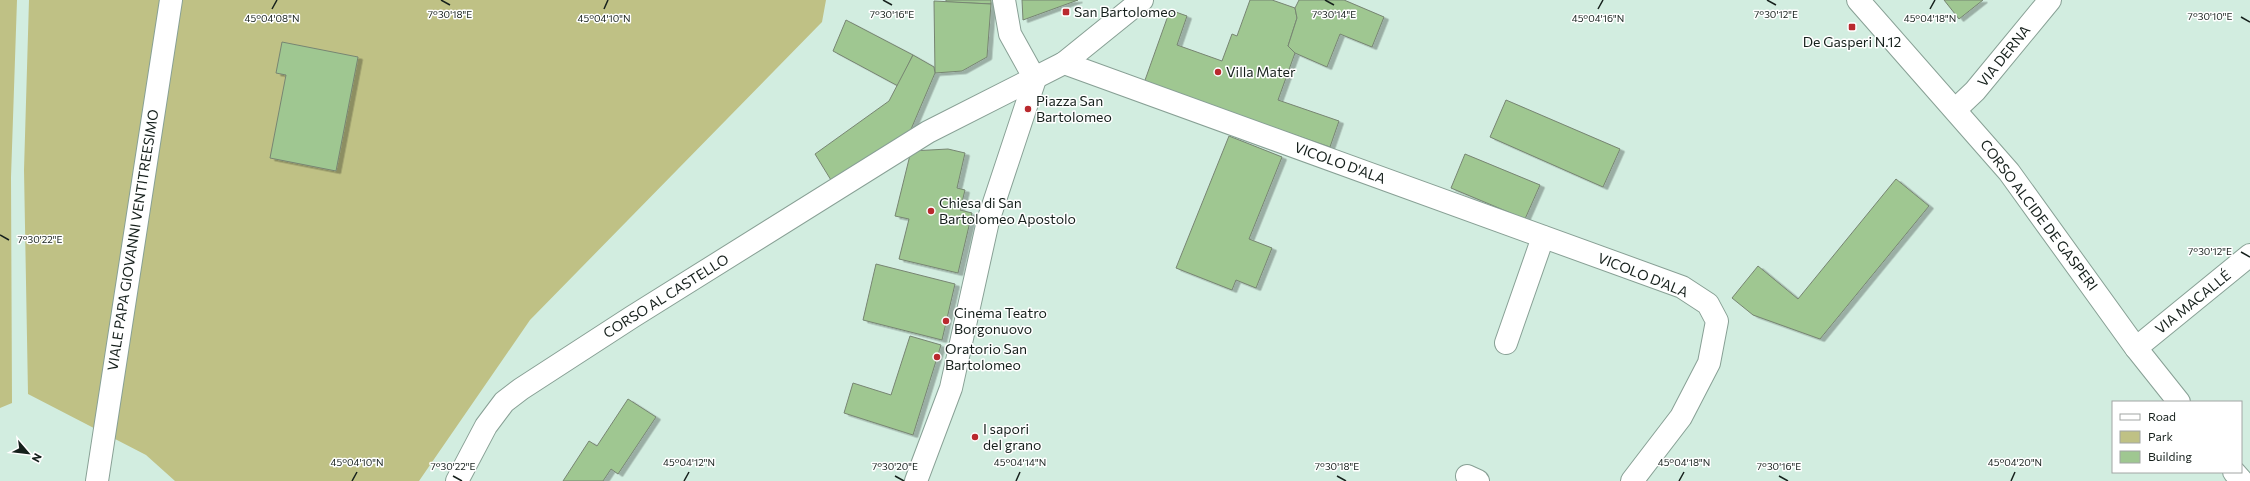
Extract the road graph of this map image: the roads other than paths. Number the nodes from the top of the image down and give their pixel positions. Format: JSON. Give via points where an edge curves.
{"nodes":[{"id":1,"x":171,"y":0,"type":"edge"},
{"id":2,"x":1004,"y":0,"type":"edge"},
{"id":3,"x":1142,"y":0,"type":"edge"},
{"id":4,"x":1858,"y":0,"type":"edge"},
{"id":5,"x":2050,"y":0,"type":"edge"},
{"id":6,"x":1064,"y":63,"type":"junction"},
{"id":7,"x":1035,"y":79,"type":"junction"},
{"id":8,"x":1956,"y":109,"type":"junction"},
{"id":9,"x":1543,"y":237,"type":"junction"},
{"id":10,"x":2250,"y":255,"type":"edge"},
{"id":11,"x":1506,"y":343,"type":"dead end"},
{"id":12,"x":2136,"y":348,"type":"junction"},
{"id":13,"x":2178,"y":401,"type":"edge"},
{"id":14,"x":2235,"y":473,"type":"edge"},
{"id":15,"x":97,"y":481,"type":"edge"},
{"id":16,"x":457,"y":481,"type":"edge"},
{"id":17,"x":916,"y":481,"type":"edge"},
{"id":18,"x":1632,"y":481,"type":"edge"},
{"id":19,"x":2242,"y":481,"type":"edge"}],
"edges":[{"from":1,"to":15,"type":"street","name":"VIALE PAPA GIOVANNI VENTITREESIMO"},
{"from":2,"to":7,"type":"street","via":[[1010,34]]},
{"from":3,"to":6,"type":"street"},
{"from":4,"to":8,"type":"street","name":"CORSO ALCIDE DE GASPERI"},
{"from":5,"to":8,"type":"street","name":"VIA DERNA","via":[[1975,91]]},
{"from":6,"to":7,"type":"street"},
{"from":6,"to":9,"type":"street","name":"VICOLO D'ALA"},
{"from":7,"to":16,"type":"street","name":"CORSO AL CASTELLO","via":[[928,132],[632,317],[504,402],[486,426]]},
{"from":7,"to":17,"type":"street","via":[[988,221],[952,388]]},
{"from":8,"to":12,"type":"street","name":"CORSO ALCIDE DE GASPERI","via":[[2009,172]]},
{"from":9,"to":11,"type":"street"},
{"from":9,"to":18,"type":"street","name":"VICOLO D'ALA","via":[[1682,287],[1708,304],[1717,321],[1709,363],[1681,417]]},
{"from":10,"to":12,"type":"street","name":"VIA MACALLÉ"},
{"from":12,"to":13,"type":"street","name":"CORSO ALCIDE DE GASPERI"},
{"from":14,"to":19,"type":"street"}]}
